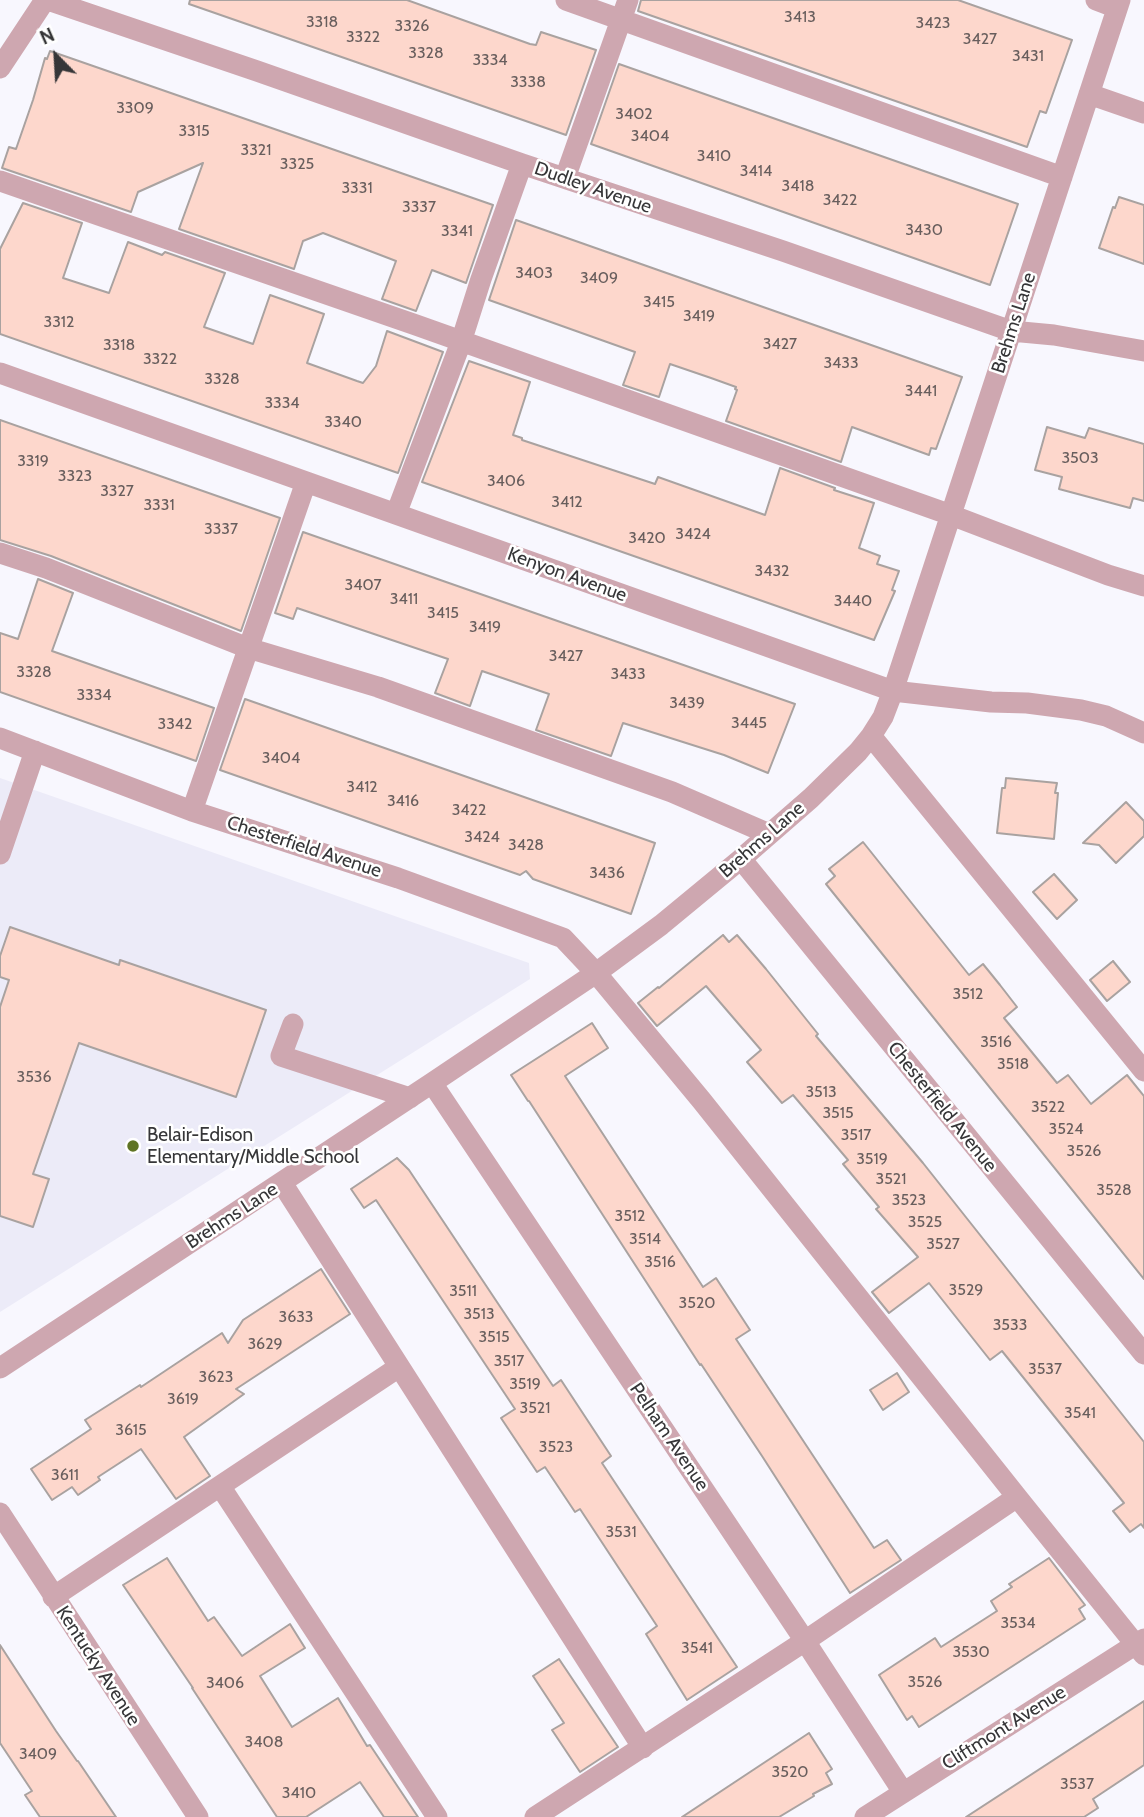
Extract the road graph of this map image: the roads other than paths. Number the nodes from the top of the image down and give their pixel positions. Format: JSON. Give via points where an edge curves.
{"nodes":[{"id":1,"x":47,"y":0,"type":"edge"},
{"id":2,"x":566,"y":0,"type":"edge"},
{"id":3,"x":628,"y":0,"type":"edge"},
{"id":4,"x":1096,"y":0,"type":"edge"},
{"id":5,"x":1119,"y":4,"type":"edge"},
{"id":6,"x":621,"y":20,"type":"junction"},
{"id":7,"x":0,"y":68,"type":"edge"},
{"id":8,"x":1089,"y":94,"type":"junction"},
{"id":9,"x":1144,"y":113,"type":"edge"},
{"id":10,"x":522,"y":164,"type":"junction"},
{"id":11,"x":1062,"y":177,"type":"junction"},
{"id":12,"x":565,"y":178,"type":"junction"},
{"id":13,"x":0,"y":181,"type":"edge"},
{"id":14,"x":1012,"y":331,"type":"junction"},
{"id":15,"x":461,"y":342,"type":"junction"},
{"id":16,"x":1144,"y":351,"type":"edge"},
{"id":17,"x":0,"y":373,"type":"edge"},
{"id":18,"x":306,"y":482,"type":"junction"},
{"id":19,"x":396,"y":514,"type":"junction"},
{"id":20,"x":951,"y":514,"type":"junction"},
{"id":21,"x":0,"y":553,"type":"edge"},
{"id":22,"x":1144,"y":586,"type":"edge"},
{"id":23,"x":247,"y":648,"type":"junction"},
{"id":24,"x":893,"y":691,"type":"junction"},
{"id":25,"x":1144,"y":733,"type":"edge"},
{"id":26,"x":871,"y":736,"type":"junction"},
{"id":27,"x":0,"y":738,"type":"edge"},
{"id":28,"x":35,"y":751,"type":"junction"},
{"id":29,"x":192,"y":811,"type":"junction"},
{"id":30,"x":769,"y":834,"type":"junction"},
{"id":31,"x":0,"y":854,"type":"edge"},
{"id":32,"x":741,"y":859,"type":"junction"},
{"id":33,"x":596,"y":973,"type":"junction"},
{"id":34,"x":293,"y":1024,"type":"dead end"},
{"id":35,"x":1144,"y":1071,"type":"edge"},
{"id":36,"x":432,"y":1083,"type":"junction"},
{"id":37,"x":410,"y":1098,"type":"junction"},
{"id":38,"x":282,"y":1183,"type":"junction"},
{"id":39,"x":1144,"y":1354,"type":"edge"},
{"id":40,"x":399,"y":1367,"type":"junction"},
{"id":41,"x":0,"y":1368,"type":"edge"},
{"id":42,"x":220,"y":1486,"type":"junction"},
{"id":43,"x":1017,"y":1497,"type":"junction"},
{"id":44,"x":0,"y":1513,"type":"edge"},
{"id":45,"x":53,"y":1597,"type":"junction"},
{"id":46,"x":805,"y":1641,"type":"junction"},
{"id":47,"x":1141,"y":1646,"type":"edge"},
{"id":48,"x":643,"y":1748,"type":"junction"},
{"id":49,"x":903,"y":1791,"type":"junction"},
{"id":50,"x":198,"y":1817,"type":"edge"},
{"id":51,"x":438,"y":1817,"type":"edge"},
{"id":52,"x":535,"y":1817,"type":"edge"},
{"id":53,"x":865,"y":1817,"type":"edge"}],
"edges":[{"from":1,"to":7,"type":"street"},
{"from":1,"to":10,"type":"street","name":"Dudley Avenue"},
{"from":2,"to":6,"type":"street"},
{"from":3,"to":6,"type":"street"},
{"from":4,"to":5,"type":"street"},
{"from":5,"to":8,"type":"street","name":"Brehms Lane"},
{"from":6,"to":11,"type":"street"},
{"from":6,"to":12,"type":"street"},
{"from":8,"to":9,"type":"street"},
{"from":8,"to":11,"type":"street","name":"Brehms Lane"},
{"from":10,"to":12,"type":"street","name":"Dudley Avenue"},
{"from":10,"to":15,"type":"street"},
{"from":11,"to":14,"type":"street","name":"Brehms Lane"},
{"from":12,"to":14,"type":"street","name":"Dudley Avenue"},
{"from":13,"to":15,"type":"street"},
{"from":14,"to":16,"type":"street","name":"Dudley Avenue"},
{"from":14,"to":20,"type":"street","name":"Brehms Lane"},
{"from":15,"to":19,"type":"street"},
{"from":15,"to":20,"type":"street"},
{"from":17,"to":18,"type":"street","name":"Kenyon Avenue"},
{"from":18,"to":19,"type":"street","name":"Kenyon Avenue"},
{"from":18,"to":23,"type":"street"},
{"from":19,"to":24,"type":"street","name":"Kenyon Avenue"},
{"from":20,"to":22,"type":"street"},
{"from":20,"to":24,"type":"street","name":"Brehms Lane"},
{"from":21,"to":23,"type":"street"},
{"from":23,"to":29,"type":"street"},
{"from":23,"to":30,"type":"street","via":[[403,696],[671,792]]},
{"from":24,"to":25,"type":"street","name":"Kenyon Avenue","via":[[1081,710]]},
{"from":24,"to":26,"type":"street","name":"Brehms Lane"},
{"from":26,"to":30,"type":"street","name":"Brehms Lane"},
{"from":26,"to":35,"type":"street"},
{"from":27,"to":28,"type":"street","name":"Chesterfield Avenue"},
{"from":28,"to":29,"type":"street","name":"Chesterfield Avenue"},
{"from":28,"to":31,"type":"street"},
{"from":29,"to":33,"type":"street","name":"Chesterfield Avenue","via":[[563,938]]},
{"from":30,"to":32,"type":"street","name":"Brehms Lane"},
{"from":32,"to":33,"type":"street","name":"Brehms Lane"},
{"from":32,"to":39,"type":"street","name":"Chesterfield Avenue"},
{"from":33,"to":36,"type":"street","name":"Brehms Lane"},
{"from":33,"to":43,"type":"street","name":"Chesterfield Avenue"},
{"from":34,"to":37,"type":"street","via":[[281,1056]]},
{"from":36,"to":37,"type":"street","name":"Brehms Lane"},
{"from":36,"to":46,"type":"street","name":"Pelham Avenue"},
{"from":37,"to":38,"type":"street","name":"Brehms Lane"},
{"from":38,"to":40,"type":"street"},
{"from":38,"to":41,"type":"street","name":"Brehms Lane"},
{"from":40,"to":42,"type":"street"},
{"from":40,"to":48,"type":"street"},
{"from":42,"to":45,"type":"street"},
{"from":42,"to":51,"type":"street"},
{"from":43,"to":46,"type":"street"},
{"from":43,"to":47,"type":"street","name":"Chesterfield Avenue"},
{"from":44,"to":45,"type":"street","name":"Kentucky Avenue"},
{"from":45,"to":50,"type":"street","name":"Kentucky Avenue"},
{"from":46,"to":48,"type":"street"},
{"from":46,"to":49,"type":"street","name":"Pelham Avenue"},
{"from":47,"to":49,"type":"street","name":"Cliftmont Avenue"},
{"from":48,"to":52,"type":"street"},
{"from":49,"to":53,"type":"street","name":"Cliftmont Avenue"}]}
